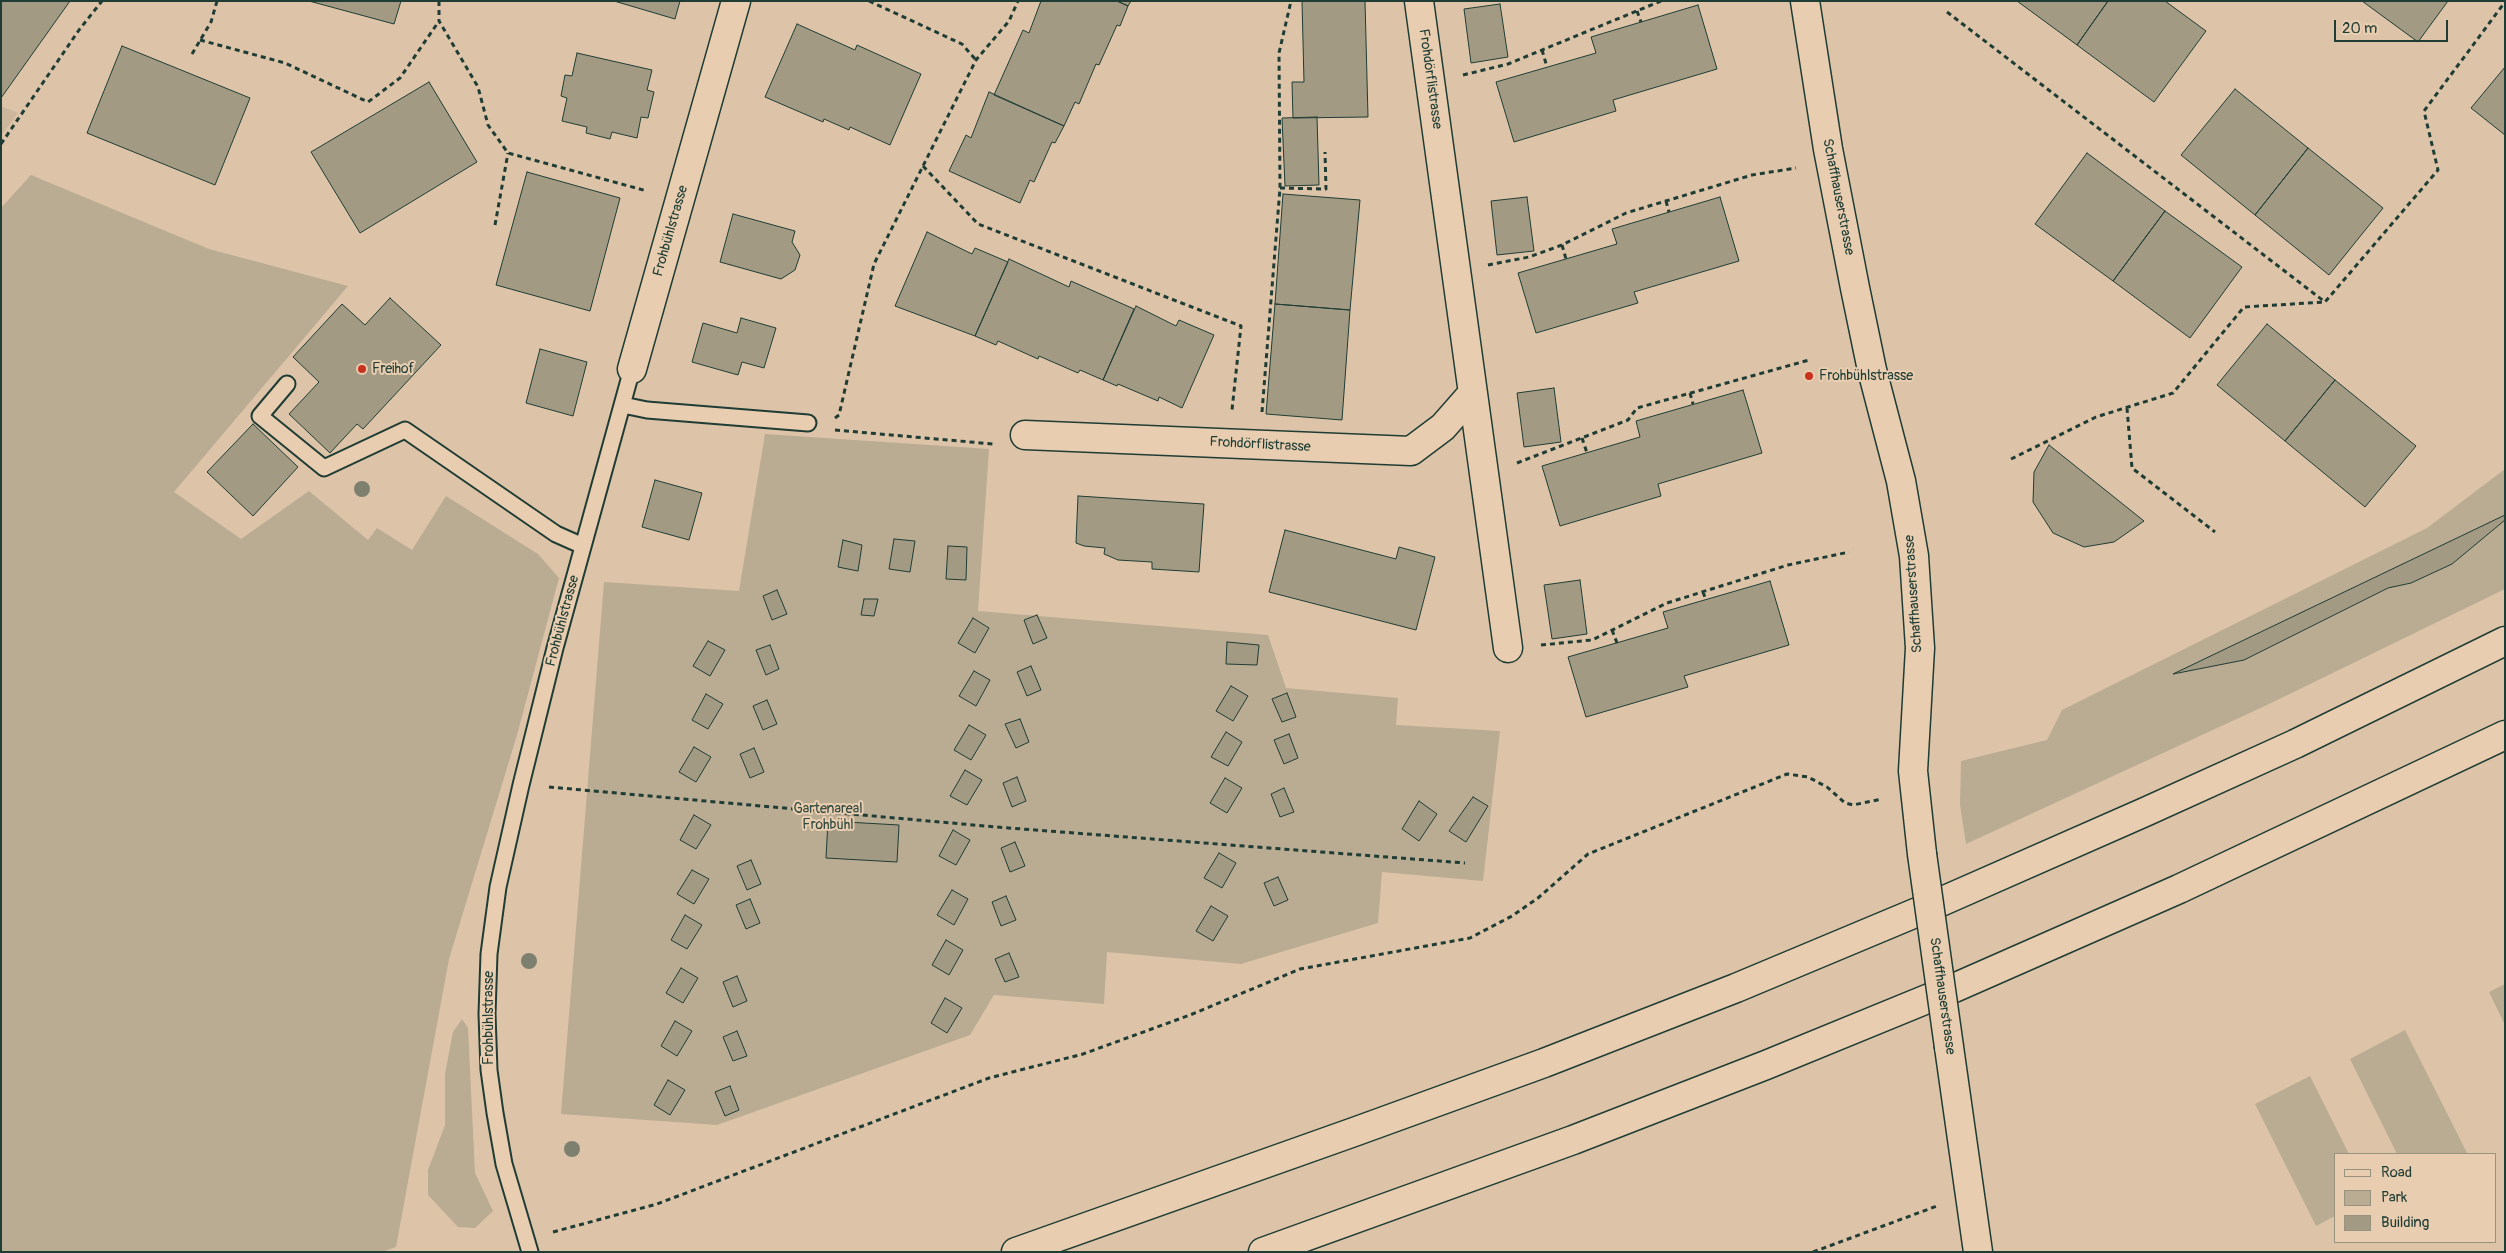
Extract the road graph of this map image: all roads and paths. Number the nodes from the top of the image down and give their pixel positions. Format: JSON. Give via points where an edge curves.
{"nodes":[{"id":1,"x":102,"y":1,"type":"edge"},
{"id":2,"x":217,"y":1,"type":"edge"},
{"id":3,"x":440,"y":1,"type":"edge"},
{"id":4,"x":736,"y":1,"type":"edge"},
{"id":5,"x":869,"y":1,"type":"edge"},
{"id":6,"x":1018,"y":1,"type":"edge"},
{"id":7,"x":1291,"y":1,"type":"edge"},
{"id":8,"x":1419,"y":1,"type":"edge"},
{"id":9,"x":1661,"y":1,"type":"edge"},
{"id":10,"x":1805,"y":1,"type":"edge"},
{"id":11,"x":2505,"y":2,"type":"edge"},
{"id":12,"x":1637,"y":11,"type":"junction"},
{"id":13,"x":1947,"y":12,"type":"dead end"},
{"id":14,"x":439,"y":21,"type":"junction"},
{"id":15,"x":1641,"y":22,"type":"dead end"},
{"id":16,"x":200,"y":40,"type":"junction"},
{"id":17,"x":1542,"y":50,"type":"junction"},
{"id":18,"x":192,"y":54,"type":"dead end"},
{"id":19,"x":976,"y":60,"type":"junction"},
{"id":20,"x":1547,"y":67,"type":"dead end"},
{"id":21,"x":1431,"y":83,"type":"junction"},
{"id":22,"x":1,"y":144,"type":"edge"},
{"id":23,"x":1325,"y":152,"type":"dead end"},
{"id":24,"x":508,"y":154,"type":"junction"},
{"id":25,"x":923,"y":166,"type":"junction"},
{"id":26,"x":1796,"y":168,"type":"dead end"},
{"id":27,"x":1280,"y":188,"type":"junction"},
{"id":28,"x":679,"y":199,"type":"junction"},
{"id":29,"x":1666,"y":201,"type":"junction"},
{"id":30,"x":1669,"y":212,"type":"dead end"},
{"id":31,"x":495,"y":225,"type":"dead end"},
{"id":32,"x":1562,"y":245,"type":"junction"},
{"id":33,"x":1566,"y":259,"type":"dead end"},
{"id":34,"x":1456,"y":272,"type":"junction"},
{"id":35,"x":2325,"y":302,"type":"junction"},
{"id":36,"x":1809,"y":360,"type":"dead end"},
{"id":37,"x":632,"y":370,"type":"joint"},
{"id":38,"x":287,"y":384,"type":"dead end"},
{"id":39,"x":1690,"y":393,"type":"junction"},
{"id":40,"x":1472,"y":394,"type":"junction"},
{"id":41,"x":1693,"y":404,"type":"dead end"},
{"id":42,"x":623,"y":405,"type":"junction"},
{"id":43,"x":2127,"y":408,"type":"junction"},
{"id":44,"x":808,"y":423,"type":"junction"},
{"id":45,"x":1025,"y":435,"type":"joint"},
{"id":46,"x":1582,"y":438,"type":"junction"},
{"id":47,"x":1229,"y":443,"type":"junction"},
{"id":48,"x":1260,"y":445,"type":"junction"},
{"id":49,"x":1587,"y":453,"type":"dead end"},
{"id":50,"x":2011,"y":459,"type":"dead end"},
{"id":51,"x":1484,"y":476,"type":"junction"},
{"id":52,"x":2214,"y":532,"type":"dead end"},
{"id":53,"x":583,"y":546,"type":"junction"},
{"id":54,"x":1849,"y":552,"type":"dead end"},
{"id":55,"x":1703,"y":592,"type":"junction"},
{"id":56,"x":1706,"y":600,"type":"dead end"},
{"id":57,"x":1612,"y":630,"type":"junction"},
{"id":58,"x":2505,"y":641,"type":"edge"},
{"id":59,"x":1617,"y":643,"type":"dead end"},
{"id":60,"x":1508,"y":648,"type":"joint"},
{"id":61,"x":2505,"y":735,"type":"edge"},
{"id":62,"x":521,"y":785,"type":"junction"},
{"id":63,"x":1915,"y":793,"type":"junction"},
{"id":64,"x":1465,"y":863,"type":"dead end"},
{"id":65,"x":1940,"y":1205,"type":"dead end"},
{"id":66,"x":528,"y":1246,"type":"edge"},
{"id":67,"x":1016,"y":1252,"type":"edge"},
{"id":68,"x":1263,"y":1252,"type":"edge"},
{"id":69,"x":1814,"y":1252,"type":"edge"},
{"id":70,"x":1978,"y":1252,"type":"edge"}],
"edges":[{"from":1,"to":22,"type":"path"},
{"from":2,"to":16,"type":"path","via":[[211,22]]},
{"from":3,"to":14,"type":"path"},
{"from":4,"to":28,"type":"main road","name":"Frohbühlstrasse"},
{"from":5,"to":19,"type":"path","via":[[962,44]]},
{"from":6,"to":19,"type":"path","via":[[1009,21]]},
{"from":7,"to":27,"type":"path","via":[[1279,52]]},
{"from":8,"to":21,"type":"main road","name":"Frohdörflistrasse"},
{"from":9,"to":12,"type":"path"},
{"from":10,"to":63,"type":"main road","name":"Schaffhauserstrasse","via":[[1828,148],[1855,288],[1901,481],[1914,556],[1920,648],[1914,732]]},
{"from":11,"to":35,"type":"path","via":[[2424,112],[2438,170]]},
{"from":12,"to":15,"type":"path"},
{"from":12,"to":17,"type":"path"},
{"from":13,"to":35,"type":"path"},
{"from":14,"to":16,"type":"path","via":[[400,78],[368,102],[285,63]]},
{"from":14,"to":24,"type":"path","via":[[478,87],[488,125]]},
{"from":16,"to":18,"type":"path"},
{"from":17,"to":20,"type":"path"},
{"from":17,"to":21,"type":"path","via":[[1508,64]]},
{"from":19,"to":25,"type":"path"},
{"from":21,"to":34,"type":"main road","name":"Frohdörflistrasse"},
{"from":23,"to":27,"type":"path","via":[[1326,189]]},
{"from":24,"to":28,"type":"path"},
{"from":24,"to":31,"type":"path"},
{"from":25,"to":44,"type":"path","via":[[874,264],[839,415],[832,422]]},
{"from":25,"to":47,"type":"path","via":[[978,224],[1241,326]]},
{"from":26,"to":29,"type":"path","via":[[1752,175]]},
{"from":27,"to":48,"type":"path"},
{"from":28,"to":37,"type":"main road","name":"Frohbühlstrasse"},
{"from":29,"to":30,"type":"path"},
{"from":29,"to":32,"type":"path","via":[[1626,213]]},
{"from":32,"to":33,"type":"path"},
{"from":32,"to":34,"type":"path","via":[[1529,257]]},
{"from":34,"to":40,"type":"main road","name":"Frohdörflistrasse"},
{"from":35,"to":43,"type":"path","via":[[2244,307],[2173,393]]},
{"from":36,"to":39,"type":"path"},
{"from":37,"to":42,"type":"lane","name":"Frohbühlstrasse"},
{"from":38,"to":53,"type":"lane","via":[[260,416],[324,468],[405,430],[556,534]]},
{"from":39,"to":41,"type":"path"},
{"from":39,"to":46,"type":"path","via":[[1637,408],[1628,420]]},
{"from":40,"to":48,"type":"main road","name":"Frohdörflistrasse","via":[[1443,427],[1411,451]]},
{"from":40,"to":51,"type":"main road","name":"Frohdörflistrasse"},
{"from":42,"to":44,"type":"lane","via":[[647,410]]},
{"from":42,"to":53,"type":"lane","name":"Frohbühlstrasse"},
{"from":43,"to":50,"type":"path","via":[[2096,417]]},
{"from":43,"to":52,"type":"path","via":[[2132,468]]},
{"from":44,"to":45,"type":"path","via":[[824,429],[1012,446]]},
{"from":45,"to":47,"type":"main road","name":"Frohdörflistrasse"},
{"from":46,"to":49,"type":"path"},
{"from":46,"to":51,"type":"path"},
{"from":47,"to":48,"type":"main road","name":"Frohdörflistrasse"},
{"from":51,"to":60,"type":"main road","name":"Frohdörflistrasse"},
{"from":53,"to":62,"type":"lane","name":"Frohbühlstrasse"},
{"from":54,"to":55,"type":"path","via":[[1788,565]]},
{"from":55,"to":56,"type":"path"},
{"from":55,"to":57,"type":"path","via":[[1667,603]]},
{"from":57,"to":59,"type":"path"},
{"from":57,"to":60,"type":"path","via":[[1592,640]]},
{"from":58,"to":67,"type":"main road","via":[[2294,744],[2145,812],[1745,984],[1444,1099]]},
{"from":61,"to":68,"type":"main road","via":[[2179,889],[1954,988],[1582,1137]]},
{"from":62,"to":64,"type":"path","via":[[996,827]]},
{"from":62,"to":66,"type":"lane","name":"Frohbühlstrasse","via":[[498,887],[487,1014],[494,1113],[504,1164]]},
{"from":63,"to":66,"type":"path","via":[[1853,805],[1845,803],[1827,787],[1808,777],[1787,774],[1588,854],[1538,898],[1470,938],[1300,969],[1190,1015],[1083,1054],[989,1078],[657,1204]]},
{"from":63,"to":70,"type":"main road","name":"Schaffhauserstrasse","bridge":true},
{"from":65,"to":69,"type":"path"}]}
